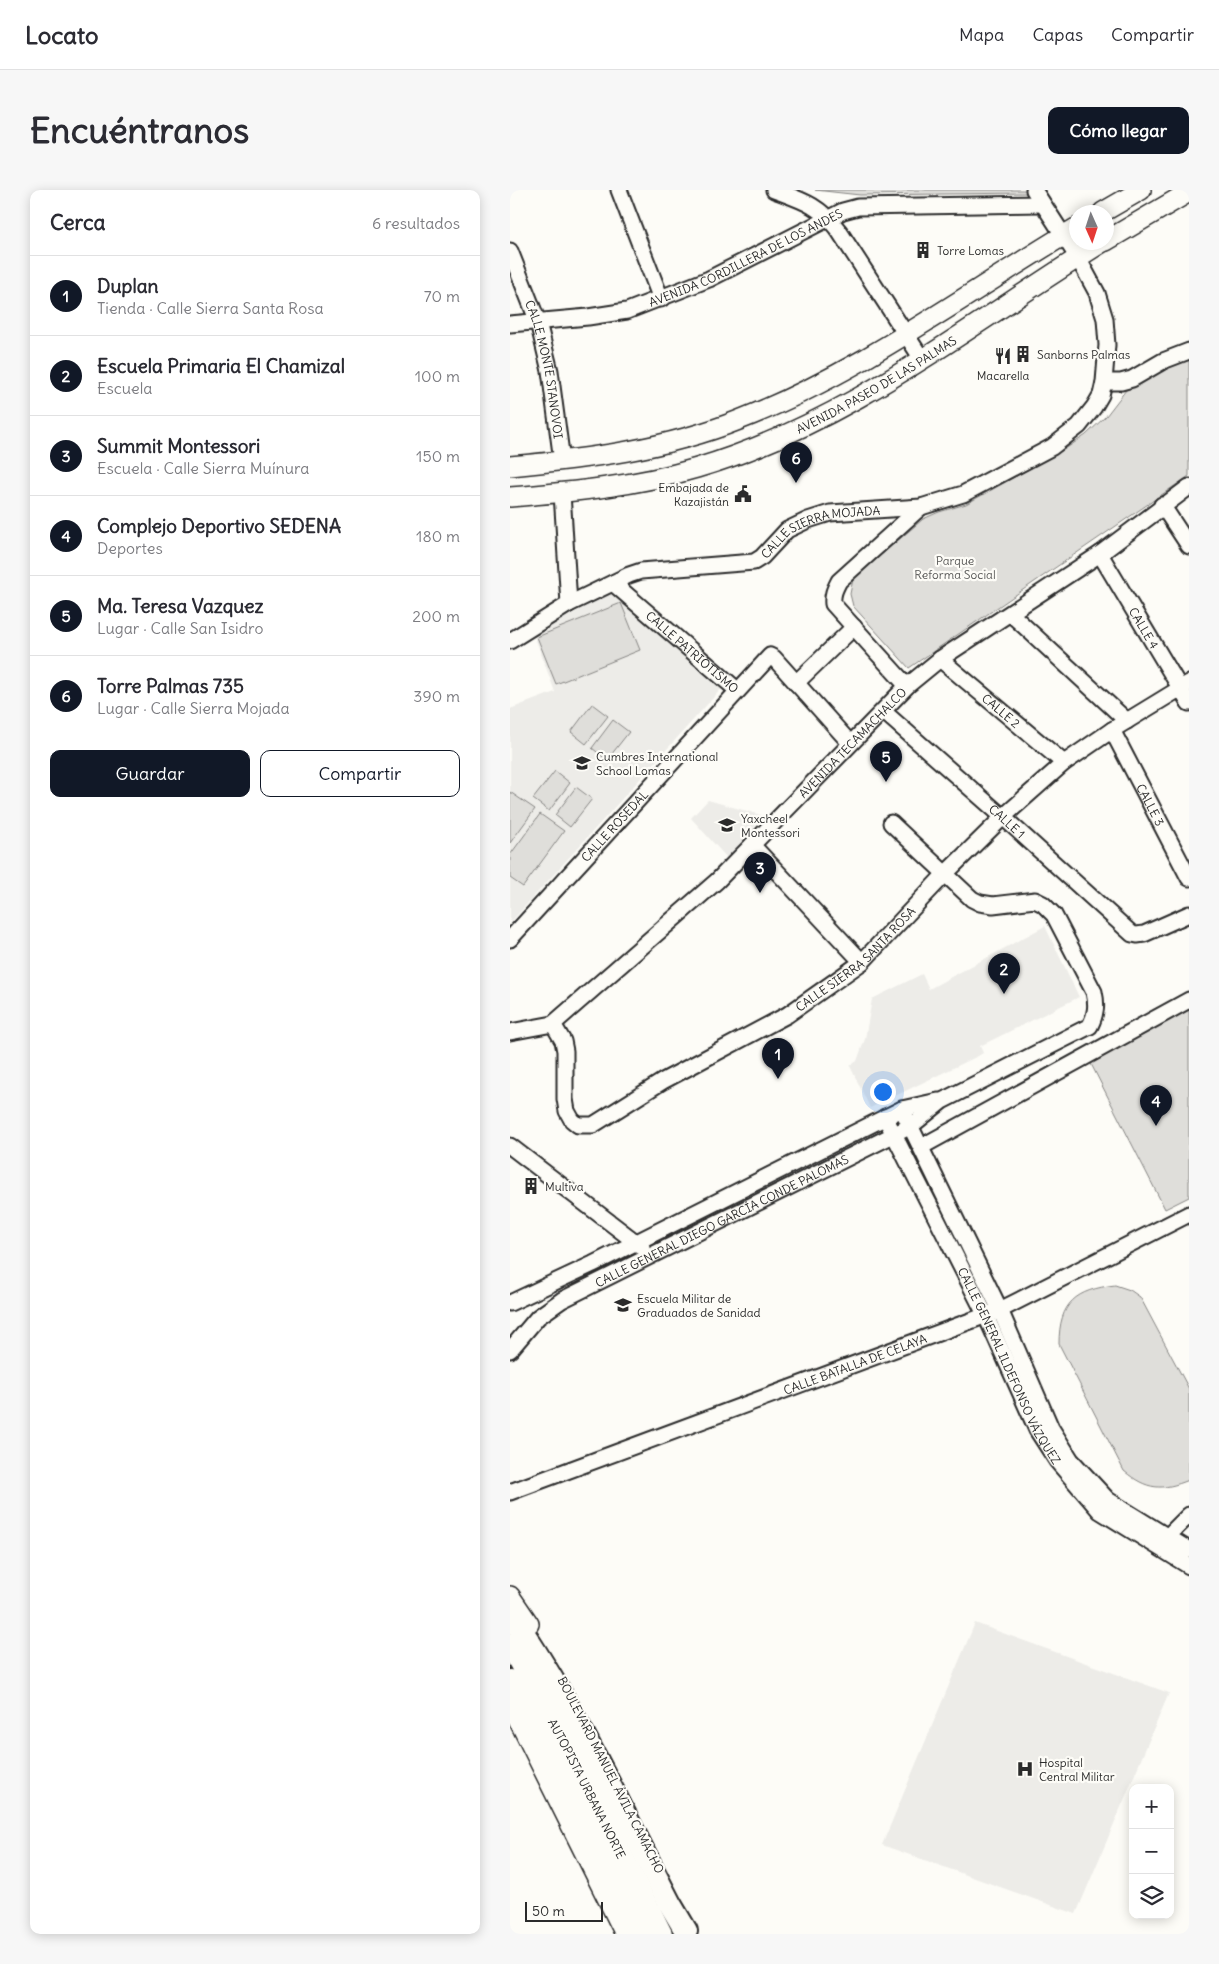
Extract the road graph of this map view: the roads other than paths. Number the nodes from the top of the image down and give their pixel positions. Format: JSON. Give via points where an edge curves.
{"nodes":[{"id":1,"x":619,"y":190,"type":"edge"},
{"id":2,"x":774,"y":190,"type":"edge"},
{"id":3,"x":1034,"y":190,"type":"edge"},
{"id":4,"x":1141,"y":190,"type":"edge"},
{"id":5,"x":1189,"y":192,"type":"edge"},
{"id":6,"x":1042,"y":204,"type":"junction"},
{"id":7,"x":1114,"y":206,"type":"edge"},
{"id":8,"x":828,"y":217,"type":"junction"},
{"id":9,"x":1069,"y":231,"type":"edge"},
{"id":10,"x":1069,"y":233,"type":"edge"},
{"id":11,"x":1114,"y":237,"type":"edge"},
{"id":12,"x":1076,"y":250,"type":"edge"},
{"id":13,"x":1092,"y":250,"type":"edge"},
{"id":14,"x":510,"y":251,"type":"edge"},
{"id":15,"x":1078,"y":258,"type":"junction"},
{"id":16,"x":661,"y":299,"type":"junction"},
{"id":17,"x":538,"y":322,"type":"junction"},
{"id":18,"x":510,"y":324,"type":"edge"},
{"id":19,"x":906,"y":334,"type":"junction"},
{"id":20,"x":1189,"y":350,"type":"edge"},
{"id":21,"x":922,"y":359,"type":"junction"},
{"id":22,"x":1104,"y":382,"type":"junction"},
{"id":23,"x":588,"y":458,"type":"junction"},
{"id":24,"x":562,"y":461,"type":"junction"},
{"id":25,"x":542,"y":463,"type":"junction"},
{"id":26,"x":510,"y":466,"type":"edge"},
{"id":27,"x":1189,"y":487,"type":"edge"},
{"id":28,"x":591,"y":490,"type":"junction"},
{"id":29,"x":553,"y":494,"type":"junction"},
{"id":30,"x":510,"y":497,"type":"edge"},
{"id":31,"x":1162,"y":505,"type":"junction"},
{"id":32,"x":920,"y":507,"type":"junction"},
{"id":33,"x":1189,"y":546,"type":"edge"},
{"id":34,"x":1100,"y":554,"type":"junction"},
{"id":35,"x":613,"y":583,"type":"junction"},
{"id":36,"x":569,"y":604,"type":"junction"},
{"id":37,"x":1011,"y":614,"type":"junction"},
{"id":38,"x":854,"y":627,"type":"junction"},
{"id":39,"x":510,"y":641,"type":"edge"},
{"id":40,"x":940,"y":658,"type":"junction"},
{"id":41,"x":796,"y":683,"type":"junction"},
{"id":42,"x":1185,"y":685,"type":"edge"},
{"id":43,"x":907,"y":686,"type":"junction"},
{"id":44,"x":737,"y":690,"type":"junction"},
{"id":45,"x":1189,"y":703,"type":"edge"},
{"id":46,"x":883,"y":711,"type":"junction"},
{"id":47,"x":1127,"y":721,"type":"junction"},
{"id":48,"x":1112,"y":730,"type":"junction"},
{"id":49,"x":850,"y":743,"type":"junction"},
{"id":50,"x":1064,"y":762,"type":"junction"},
{"id":51,"x":1003,"y":817,"type":"junction"},
{"id":52,"x":891,"y":823,"type":"dead end"},
{"id":53,"x":752,"y":845,"type":"junction"},
{"id":54,"x":945,"y":874,"type":"junction"},
{"id":55,"x":1189,"y":878,"type":"edge"},
{"id":56,"x":1189,"y":914,"type":"edge"},
{"id":57,"x":510,"y":939,"type":"edge"},
{"id":58,"x":862,"y":962,"type":"junction"},
{"id":59,"x":1189,"y":1000,"type":"edge"},
{"id":60,"x":553,"y":1024,"type":"junction"},
{"id":61,"x":510,"y":1032,"type":"edge"},
{"id":62,"x":942,"y":1100,"type":"junction"},
{"id":63,"x":902,"y":1109,"type":"junction"},
{"id":64,"x":885,"y":1117,"type":"junction"},
{"id":65,"x":911,"y":1126,"type":"junction"},
{"id":66,"x":895,"y":1134,"type":"junction"},
{"id":67,"x":510,"y":1146,"type":"edge"},
{"id":68,"x":921,"y":1147,"type":"junction"},
{"id":69,"x":1189,"y":1214,"type":"edge"},
{"id":70,"x":1189,"y":1223,"type":"edge"},
{"id":71,"x":636,"y":1242,"type":"junction"},
{"id":72,"x":652,"y":1254,"type":"junction"},
{"id":73,"x":593,"y":1264,"type":"junction"},
{"id":74,"x":601,"y":1280,"type":"junction"},
{"id":75,"x":510,"y":1303,"type":"edge"},
{"id":76,"x":994,"y":1317,"type":"junction"},
{"id":77,"x":510,"y":1350,"type":"edge"},
{"id":78,"x":510,"y":1492,"type":"edge"},
{"id":79,"x":510,"y":1499,"type":"edge"},
{"id":80,"x":1189,"y":1515,"type":"edge"},
{"id":81,"x":1166,"y":1537,"type":"junction"},
{"id":82,"x":1189,"y":1550,"type":"edge"},
{"id":83,"x":1189,"y":1566,"type":"edge"},
{"id":84,"x":510,"y":1596,"type":"edge"},
{"id":85,"x":510,"y":1612,"type":"edge"},
{"id":86,"x":510,"y":1632,"type":"edge"},
{"id":87,"x":510,"y":1644,"type":"edge"},
{"id":88,"x":510,"y":1667,"type":"edge"},
{"id":89,"x":510,"y":1681,"type":"edge"},
{"id":90,"x":512,"y":1712,"type":"edge"},
{"id":91,"x":680,"y":1933,"type":"edge"},
{"id":92,"x":625,"y":1934,"type":"edge"},
{"id":93,"x":638,"y":1934,"type":"edge"},
{"id":94,"x":647,"y":1934,"type":"edge"},
{"id":95,"x":661,"y":1934,"type":"edge"}],
"edges":[{"from":1,"to":16,"type":"street"},
{"from":2,"to":8,"type":"street","via":[[803,201]]},
{"from":3,"to":6,"type":"street","name":"CALLE SIERRA MOJADA"},
{"from":4,"to":7,"type":"main road"},
{"from":5,"to":11,"type":"main road","name":"AVENIDA PASEO DE LAS PALMAS"},
{"from":6,"to":8,"type":"street","name":"AVENIDA CORDILLERA DE LOS ANDES","via":[[858,207]]},
{"from":6,"to":9,"type":"street","name":"CALLE SIERRA MOJADA"},
{"from":8,"to":16,"type":"street","name":"AVENIDA CORDILLERA DE LOS ANDES","via":[[741,264]]},
{"from":8,"to":19,"type":"street"},
{"from":10,"to":19,"type":"main road"},
{"from":12,"to":15,"type":"street","name":"CALLE SIERRA MOJADA"},
{"from":13,"to":15,"type":"main road","name":"AVENIDA PASEO DE LAS PALMAS"},
{"from":14,"to":17,"type":"street","name":"CALLE MONTE STANOVOI"},
{"from":15,"to":21,"type":"main road","name":"AVENIDA PASEO DE LAS PALMAS"},
{"from":15,"to":22,"type":"street","name":"CALLE SIERRA MOJADA","via":[[1098,293],[1105,319]]},
{"from":16,"to":17,"type":"street","name":"AVENIDA CORDILLERA DE LOS ANDES","via":[[627,310]]},
{"from":17,"to":18,"type":"street","name":"AVENIDA CORDILLERA DE LOS ANDES"},
{"from":17,"to":24,"type":"street","name":"CALLE MONTE STANOVOI","via":[[550,371]]},
{"from":19,"to":21,"type":"street"},
{"from":19,"to":23,"type":"main road","via":[[795,397],[737,421],[680,439]]},
{"from":20,"to":22,"type":"street","via":[[1132,379]]},
{"from":21,"to":28,"type":"main road","name":"AVENIDA PASEO DE LAS PALMAS","via":[[801,428],[750,449],[663,477]]},
{"from":22,"to":32,"type":"street","name":"CALLE SIERRA MOJADA","via":[[1101,395],[1079,426],[1052,447],[963,494]]},
{"from":23,"to":24,"type":"main road"},
{"from":23,"to":28,"type":"main road","via":[[584,466],[585,479]]},
{"from":24,"to":25,"type":"main road"},
{"from":25,"to":26,"type":"main road"},
{"from":25,"to":29,"type":"main road"},
{"from":27,"to":31,"type":"street","name":"AVENIDA TECAMACHALCO"},
{"from":28,"to":29,"type":"main road","name":"AVENIDA PASEO DE LAS PALMAS"},
{"from":29,"to":30,"type":"main road","name":"AVENIDA PASEO DE LAS PALMAS"},
{"from":29,"to":36,"type":"street"},
{"from":31,"to":33,"type":"street"},
{"from":31,"to":34,"type":"street","name":"AVENIDA TECAMACHALCO"},
{"from":32,"to":35,"type":"street","name":"CALLE SIERRA MOJADA","via":[[830,513],[787,530],[754,562],[641,571]]},
{"from":32,"to":38,"type":"street","via":[[840,581],[833,592],[833,604]]},
{"from":34,"to":37,"type":"street","name":"AVENIDA TECAMACHALCO"},
{"from":34,"to":42,"type":"street","name":"CALLE 4"},
{"from":35,"to":36,"type":"street","name":"CALLE SIERRA MOJADA"},
{"from":35,"to":44,"type":"street","name":"CALLE PATRIOTISMO"},
{"from":36,"to":39,"type":"street","name":"CALLE SIERRA MOJADA"},
{"from":37,"to":40,"type":"street","name":"AVENIDA TECAMACHALCO"},
{"from":37,"to":47,"type":"street"},
{"from":38,"to":41,"type":"street"},
{"from":38,"to":43,"type":"street"},
{"from":40,"to":43,"type":"street","name":"AVENIDA TECAMACHALCO"},
{"from":40,"to":50,"type":"street","name":"CALLE 2"},
{"from":41,"to":44,"type":"street","name":"CALLE PATRIOTISMO","via":[[770,656]]},
{"from":41,"to":49,"type":"street","name":"CALLE PATRIOTISMO"},
{"from":42,"to":45,"type":"street","name":"CALLE 4"},
{"from":42,"to":47,"type":"street","name":"CALLE SIERRA SANTA ROSA"},
{"from":43,"to":46,"type":"street","name":"AVENIDA TECAMACHALCO"},
{"from":44,"to":57,"type":"street","name":"CALLE ROSEDAL"},
{"from":46,"to":49,"type":"street","name":"AVENIDA TECAMACHALCO"},
{"from":46,"to":51,"type":"street","name":"CALLE 1"},
{"from":47,"to":48,"type":"street","name":"CALLE SIERRA SANTA ROSA"},
{"from":48,"to":50,"type":"street","name":"CALLE SIERRA SANTA ROSA"},
{"from":48,"to":55,"type":"street","name":"CALLE 3"},
{"from":49,"to":53,"type":"street","name":"AVENIDA TECAMACHALCO"},
{"from":50,"to":51,"type":"street","name":"CALLE SIERRA SANTA ROSA"},
{"from":51,"to":54,"type":"street","name":"CALLE SIERRA SANTA ROSA"},
{"from":51,"to":56,"type":"street","name":"CALLE 1","via":[[1132,934],[1144,934]]},
{"from":52,"to":54,"type":"street"},
{"from":53,"to":58,"type":"street"},
{"from":53,"to":60,"type":"street","name":"AVENIDA TECAMACHALCO","via":[[716,881]]},
{"from":54,"to":58,"type":"street","name":"CALLE SIERRA SANTA ROSA"},
{"from":54,"to":62,"type":"street","name":"CALLE GENERAL DIEGO GARCÍA CONDE PALOMAS","via":[[980,903],[993,905],[1035,900],[1049,908],[1094,992],[1096,1003],[1090,1026]]},
{"from":58,"to":60,"type":"street","name":"CALLE SIERRA SANTA ROSA","via":[[787,1016],[663,1081],[593,1125],[578,1125],[568,1111],[565,1100],[566,1051]]},
{"from":59,"to":68,"type":"street"},
{"from":60,"to":61,"type":"street"},
{"from":62,"to":63,"type":"street","name":"CALLE GENERAL DIEGO GARCÍA CONDE PALOMAS"},
{"from":62,"to":65,"type":"street","name":"CALLE GENERAL DIEGO GARCÍA CONDE PALOMAS"},
{"from":63,"to":64,"type":"street","name":"CALLE GENERAL DIEGO GARCÍA CONDE PALOMAS"},
{"from":63,"to":65,"type":"street","name":"CALLE GENERAL ILDEFONSO VÁZQUEZ"},
{"from":64,"to":66,"type":"street","name":"CALLE GENERAL ILDEFONSO VÁZQUEZ"},
{"from":64,"to":71,"type":"street","name":"CALLE GENERAL DIEGO GARCÍA CONDE PALOMAS"},
{"from":65,"to":66,"type":"street","name":"CALLE GENERAL DIEGO GARCÍA CONDE PALOMAS"},
{"from":65,"to":68,"type":"street","name":"CALLE GENERAL ILDEFONSO VÁZQUEZ"},
{"from":66,"to":72,"type":"street","name":"CALLE GENERAL DIEGO GARCÍA CONDE PALOMAS"},
{"from":66,"to":76,"type":"street","name":"CALLE GENERAL ILDEFONSO VÁZQUEZ"},
{"from":67,"to":71,"type":"street"},
{"from":68,"to":76,"type":"street","name":"CALLE GENERAL ILDEFONSO VÁZQUEZ"},
{"from":69,"to":76,"type":"street","name":"CALLE BATALLA DE CELAYA"},
{"from":70,"to":76,"type":"street","name":"CALLE BATALLA DE CELAYA"},
{"from":71,"to":72,"type":"street"},
{"from":71,"to":73,"type":"street","name":"CALLE GENERAL DIEGO GARCÍA CONDE PALOMAS"},
{"from":72,"to":74,"type":"street","name":"CALLE GENERAL DIEGO GARCÍA CONDE PALOMAS"},
{"from":73,"to":74,"type":"street"},
{"from":73,"to":75,"type":"street","name":"CALLE GENERAL DIEGO GARCÍA CONDE PALOMAS"},
{"from":74,"to":77,"type":"street","name":"CALLE GENERAL DIEGO GARCÍA CONDE PALOMAS","via":[[549,1308]]},
{"from":76,"to":78,"type":"street","name":"CALLE BATALLA DE CELAYA"},
{"from":76,"to":79,"type":"street","name":"CALLE BATALLA DE CELAYA"},
{"from":76,"to":81,"type":"street","name":"CALLE GENERAL ILDEFONSO VÁZQUEZ","via":[[1071,1460],[1108,1500]]},
{"from":76,"to":83,"type":"street","name":"CALLE GENERAL ILDEFONSO VÁZQUEZ","via":[[1037,1430],[1057,1461],[1100,1511]]},
{"from":80,"to":81,"type":"street"},
{"from":81,"to":82,"type":"street","name":"CALLE GENERAL ILDEFONSO VÁZQUEZ"},
{"from":84,"to":91,"type":"main road","name":"BOULEVARD MANUEL ÁVILA CAMACHO","via":[[564,1680],[620,1788],[674,1902]]},
{"from":85,"to":91,"type":"highway","via":[[552,1677],[598,1762],[670,1904]]},
{"from":86,"to":91,"type":"highway","name":"BOULEVARD MANUEL ÁVILA CAMACHO"},
{"from":87,"to":95,"type":"highway","name":"AUTOPISTA URBANA NORTE","via":[[567,1747]]},
{"from":88,"to":94,"type":"highway","name":"AUTOPISTA URBANA NORTE"},
{"from":89,"to":93,"type":"highway"},
{"from":90,"to":92,"type":"main road"}]}
